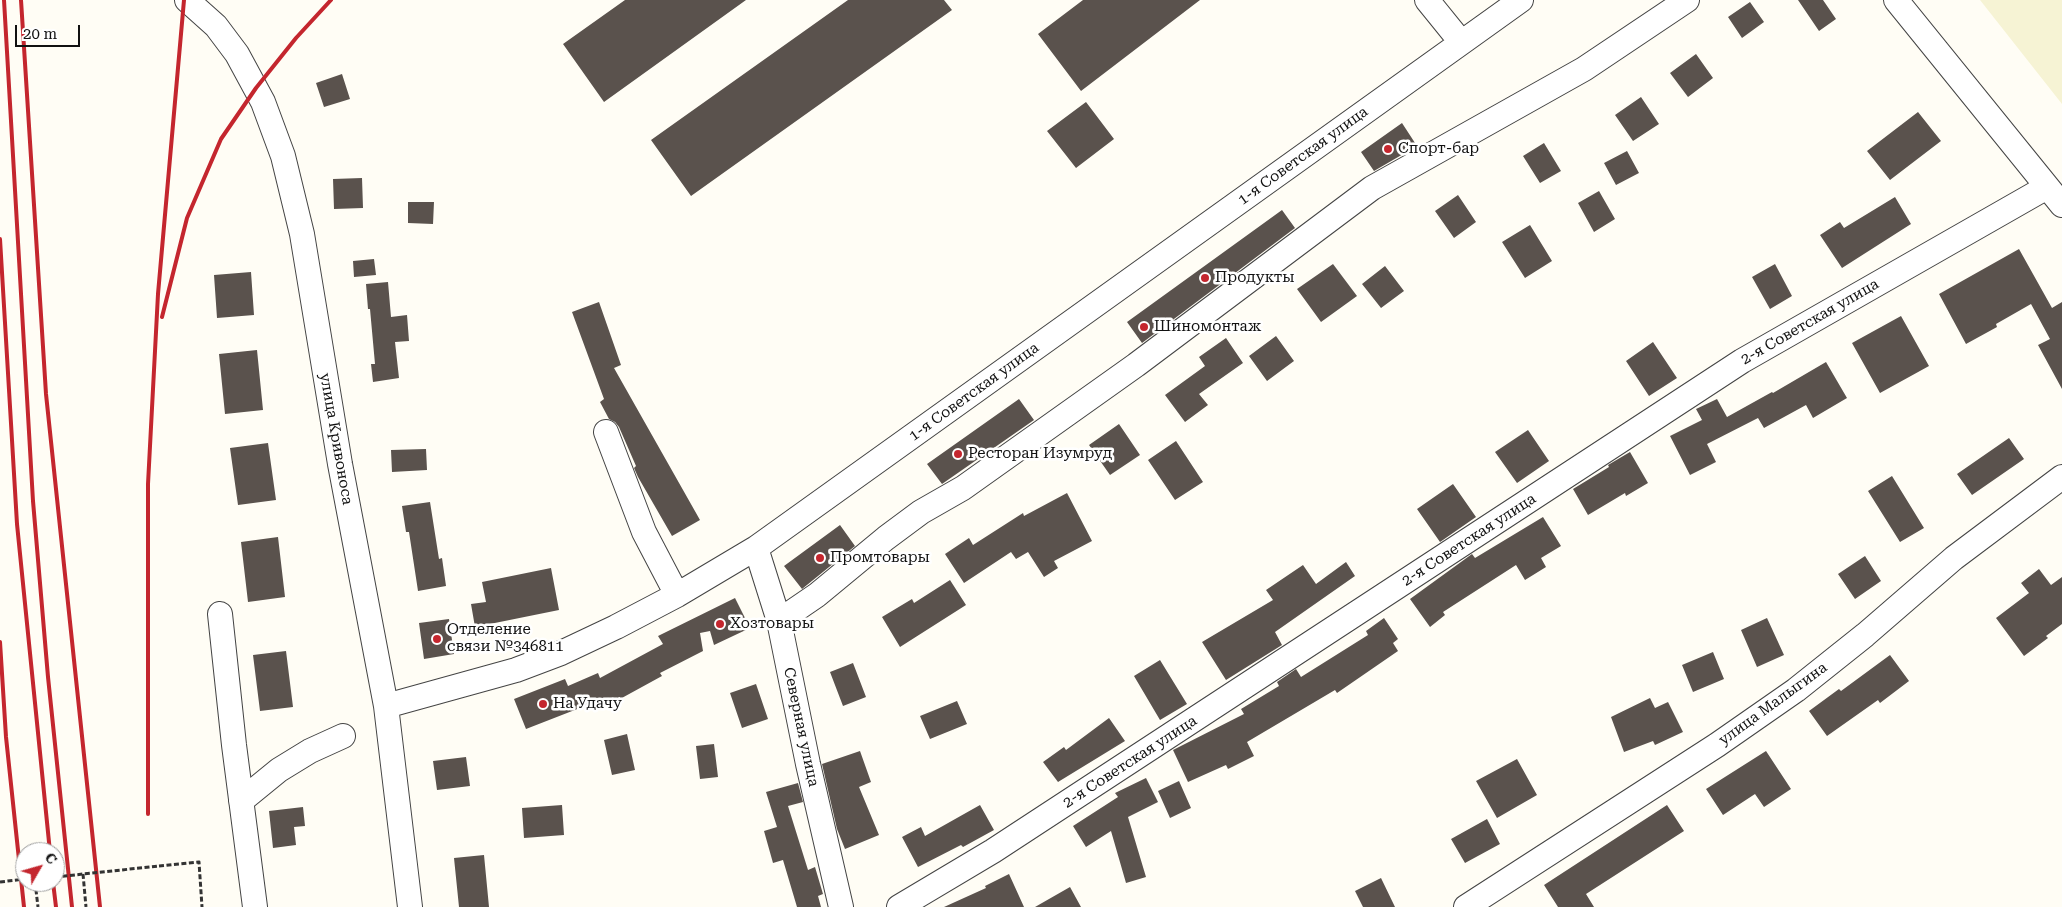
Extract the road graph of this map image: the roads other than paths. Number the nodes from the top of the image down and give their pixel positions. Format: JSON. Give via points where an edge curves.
{"nodes":[{"id":1,"x":187,"y":0,"type":"edge"},
{"id":2,"x":1427,"y":0,"type":"edge"},
{"id":3,"x":1521,"y":0,"type":"edge"},
{"id":4,"x":1687,"y":0,"type":"edge"},
{"id":5,"x":1896,"y":0,"type":"edge"},
{"id":6,"x":1462,"y":42,"type":"junction"},
{"id":7,"x":2046,"y":187,"type":"junction"},
{"id":8,"x":2062,"y":205,"type":"edge"},
{"id":9,"x":606,"y":432,"type":"dead end"},
{"id":10,"x":2062,"y":478,"type":"edge"},
{"id":11,"x":756,"y":548,"type":"junction"},
{"id":12,"x":677,"y":595,"type":"junction"},
{"id":13,"x":220,"y":614,"type":"dead end"},
{"id":14,"x":779,"y":621,"type":"junction"},
{"id":15,"x":386,"y":706,"type":"junction"},
{"id":16,"x":342,"y":736,"type":"dead end"},
{"id":17,"x":241,"y":800,"type":"junction"},
{"id":18,"x":255,"y":907,"type":"edge"},
{"id":19,"x":410,"y":907,"type":"edge"},
{"id":20,"x":841,"y":907,"type":"edge"},
{"id":21,"x":899,"y":907,"type":"edge"},
{"id":22,"x":1466,"y":907,"type":"edge"}],
"edges":[{"from":1,"to":15,"type":"street","name":"улица Кривоноса","via":[[216,26],[237,54],[263,102],[283,156],[302,234],[340,464]]},
{"from":2,"to":6,"type":"street"},
{"from":3,"to":6,"type":"street","name":"1-я Советская улица"},
{"from":4,"to":14,"type":"street","via":[[1584,69],[1372,188],[1136,365],[963,488],[920,512],[817,595]]},
{"from":5,"to":7,"type":"street"},
{"from":6,"to":11,"type":"street","name":"1-я Советская улица"},
{"from":7,"to":8,"type":"street"},
{"from":7,"to":21,"type":"street","name":"2-я Советская улица","via":[[1742,361],[1002,845]]},
{"from":9,"to":12,"type":"street","via":[[644,532]]},
{"from":10,"to":22,"type":"street","name":"улица Малыгина","via":[[1954,558],[1796,690],[1717,745]]},
{"from":11,"to":12,"type":"street","name":"1-я Советская улица"},
{"from":11,"to":14,"type":"street","name":"Северная улица"},
{"from":12,"to":15,"type":"street","name":"1-я Советская улица","via":[[561,653],[516,670]]},
{"from":13,"to":17,"type":"street"},
{"from":14,"to":20,"type":"street","name":"Северная улица"},
{"from":15,"to":19,"type":"street","name":"улица Кривоноса"},
{"from":16,"to":17,"type":"street","via":[[279,770]]},
{"from":17,"to":18,"type":"street"}]}
